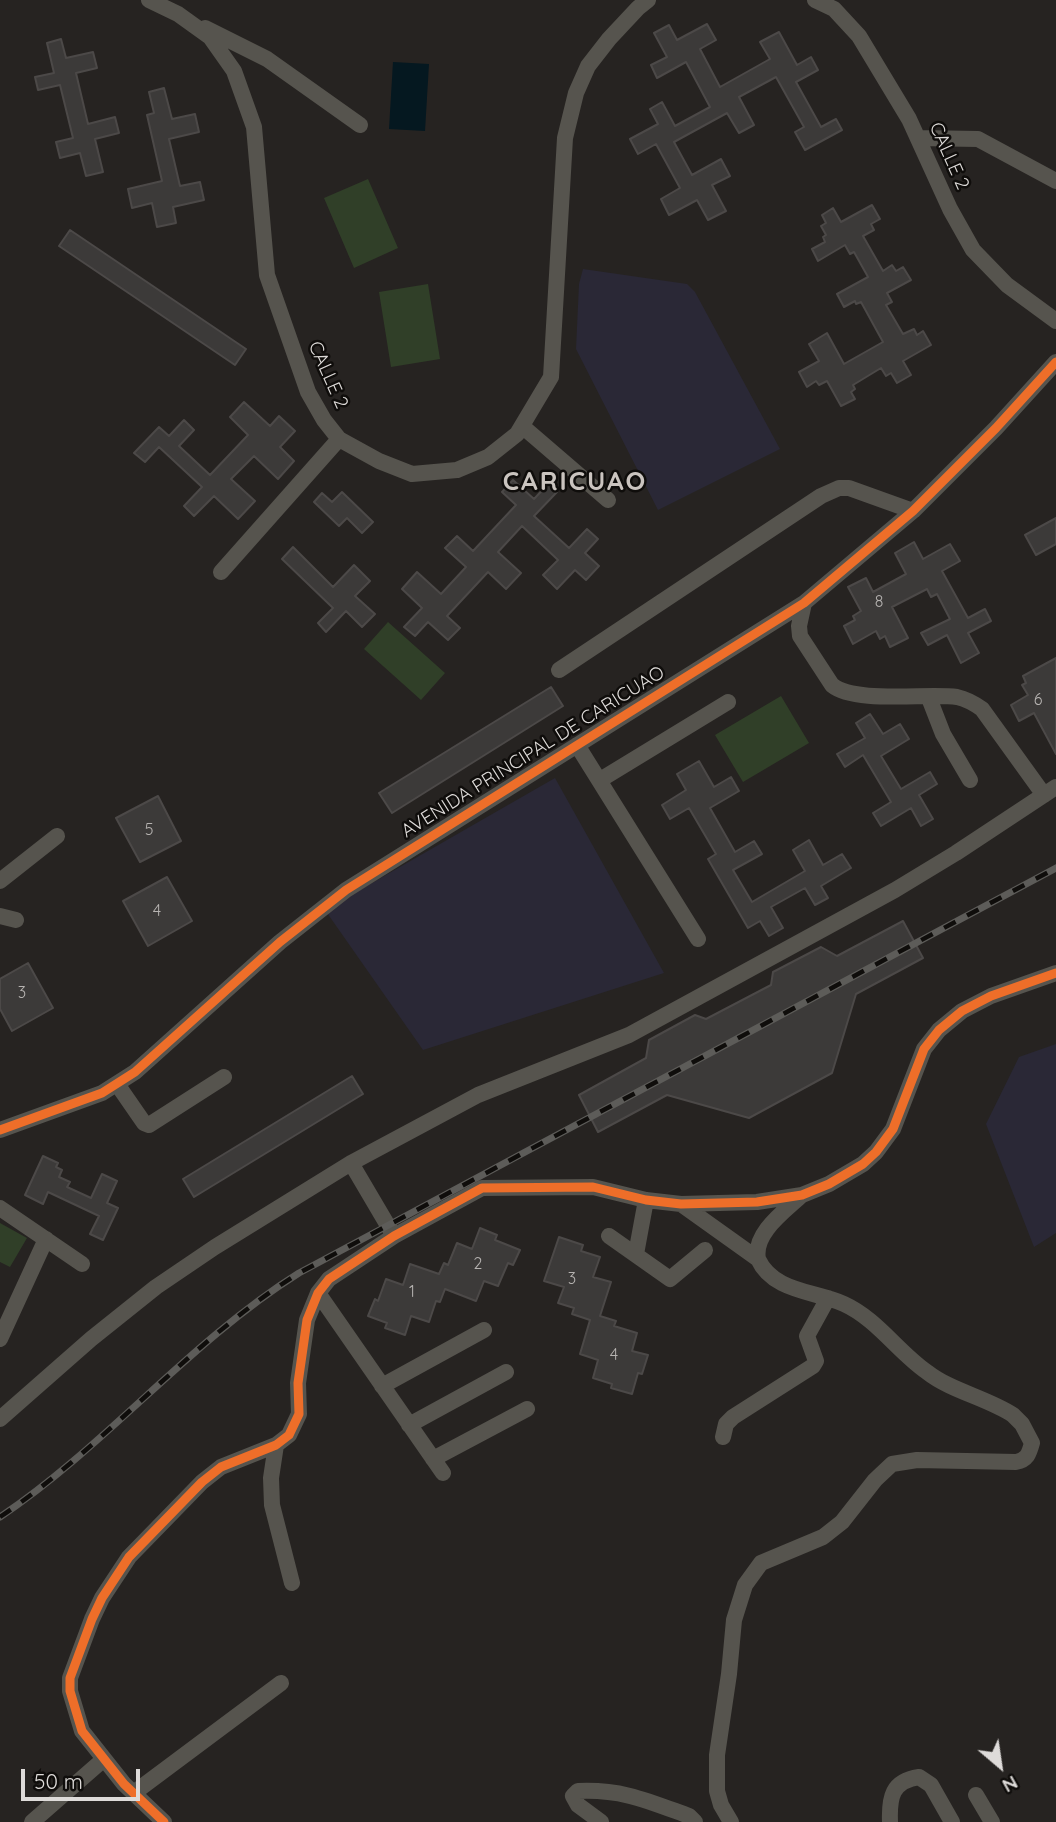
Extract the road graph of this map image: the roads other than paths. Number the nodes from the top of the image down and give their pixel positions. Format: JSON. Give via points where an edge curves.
{"nodes":[{"id":1,"x":149,"y":0,"type":"edge"},
{"id":2,"x":648,"y":0,"type":"edge"},
{"id":3,"x":815,"y":0,"type":"edge"},
{"id":4,"x":178,"y":13,"type":"junction"},
{"id":5,"x":360,"y":125,"type":"dead end"},
{"id":6,"x":918,"y":138,"type":"junction"},
{"id":7,"x":1056,"y":181,"type":"edge"},
{"id":8,"x":1056,"y":321,"type":"edge"},
{"id":9,"x":1056,"y":362,"type":"edge"},
{"id":10,"x":522,"y":426,"type":"junction"},
{"id":11,"x":339,"y":439,"type":"junction"},
{"id":12,"x":608,"y":500,"type":"dead end"},
{"id":13,"x":913,"y":511,"type":"junction"},
{"id":14,"x":221,"y":572,"type":"dead end"},
{"id":15,"x":804,"y":603,"type":"junction"},
{"id":16,"x":559,"y":670,"type":"dead end"},
{"id":17,"x":929,"y":698,"type":"junction"},
{"id":18,"x":728,"y":702,"type":"dead end"},
{"id":19,"x":577,"y":745,"type":"junction"},
{"id":20,"x":600,"y":780,"type":"junction"},
{"id":21,"x":970,"y":780,"type":"dead end"},
{"id":22,"x":1050,"y":791,"type":"edge"},
{"id":23,"x":57,"y":836,"type":"dead end"},
{"id":24,"x":0,"y":881,"type":"edge"},
{"id":25,"x":698,"y":939,"type":"dead end"},
{"id":26,"x":1056,"y":973,"type":"edge"},
{"id":27,"x":224,"y":1077,"type":"dead end"},
{"id":28,"x":117,"y":1084,"type":"junction"},
{"id":29,"x":0,"y":1130,"type":"edge"},
{"id":30,"x":351,"y":1163,"type":"junction"},
{"id":31,"x":802,"y":1195,"type":"junction"},
{"id":32,"x":646,"y":1200,"type":"junction"},
{"id":33,"x":681,"y":1204,"type":"junction"},
{"id":34,"x":0,"y":1208,"type":"edge"},
{"id":35,"x":394,"y":1236,"type":"junction"},
{"id":36,"x":608,"y":1236,"type":"dead end"},
{"id":37,"x":46,"y":1239,"type":"junction"},
{"id":38,"x":705,"y":1250,"type":"dead end"},
{"id":39,"x":636,"y":1254,"type":"junction"},
{"id":40,"x":758,"y":1259,"type":"junction"},
{"id":41,"x":82,"y":1264,"type":"dead end"},
{"id":42,"x":318,"y":1293,"type":"junction"},
{"id":43,"x":828,"y":1298,"type":"junction"},
{"id":44,"x":484,"y":1330,"type":"dead end"},
{"id":45,"x":0,"y":1339,"type":"edge"},
{"id":46,"x":506,"y":1371,"type":"dead end"},
{"id":47,"x":382,"y":1386,"type":"junction"},
{"id":48,"x":527,"y":1409,"type":"dead end"},
{"id":49,"x":0,"y":1419,"type":"edge"},
{"id":50,"x":409,"y":1425,"type":"junction"},
{"id":51,"x":723,"y":1437,"type":"dead end"},
{"id":52,"x":276,"y":1445,"type":"junction"},
{"id":53,"x":433,"y":1459,"type":"junction"},
{"id":54,"x":443,"y":1473,"type":"dead end"},
{"id":55,"x":292,"y":1583,"type":"dead end"},
{"id":56,"x":281,"y":1683,"type":"dead end"},
{"id":57,"x":104,"y":1759,"type":"junction"},
{"id":58,"x":135,"y":1793,"type":"junction"},
{"id":59,"x":976,"y":1795,"type":"dead end"},
{"id":60,"x":32,"y":1822,"type":"edge"},
{"id":61,"x":164,"y":1822,"type":"edge"},
{"id":62,"x":601,"y":1822,"type":"edge"},
{"id":63,"x":695,"y":1822,"type":"edge"},
{"id":64,"x":731,"y":1822,"type":"edge"},
{"id":65,"x":890,"y":1822,"type":"edge"},
{"id":66,"x":952,"y":1822,"type":"edge"},
{"id":67,"x":992,"y":1822,"type":"edge"}],
"edges":[{"from":1,"to":4,"type":"street","name":"CALLE 2"},
{"from":2,"to":10,"type":"street","name":"CALLE 2","via":[[588,66],[576,93],[565,138],[551,377]]},
{"from":3,"to":6,"type":"street","name":"CALLE 2","via":[[834,9],[859,36]]},
{"from":4,"to":5,"type":"street","via":[[267,59]]},
{"from":4,"to":11,"type":"street","name":"CALLE 2","via":[[210,37],[233,71],[254,127],[267,275],[308,392]]},
{"from":6,"to":7,"type":"street","via":[[978,139]]},
{"from":6,"to":8,"type":"street","name":"CALLE 2","via":[[973,250],[1007,285]]},
{"from":9,"to":13,"type":"street","name":"AVENIDA PRINCIPAL DE CARICUAO"},
{"from":10,"to":11,"type":"street","name":"CALLE 2","via":[[488,457],[457,470],[412,474]]},
{"from":10,"to":12,"type":"street"},
{"from":11,"to":14,"type":"street"},
{"from":13,"to":15,"type":"street","name":"AVENIDA PRINCIPAL DE CARICUAO"},
{"from":13,"to":16,"type":"street","via":[[849,488],[821,496]]},
{"from":15,"to":17,"type":"street","via":[[800,636],[840,691]]},
{"from":15,"to":19,"type":"street","name":"AVENIDA PRINCIPAL DE CARICUAO"},
{"from":17,"to":21,"type":"street","via":[[943,734]]},
{"from":17,"to":22,"type":"street","via":[[958,697],[982,709]]},
{"from":18,"to":20,"type":"street"},
{"from":19,"to":20,"type":"street"},
{"from":19,"to":28,"type":"street","name":"AVENIDA PRINCIPAL DE CARICUAO","via":[[346,890]]},
{"from":20,"to":25,"type":"street"},
{"from":22,"to":30,"type":"street","via":[[895,890],[629,1035],[478,1095]]},
{"from":23,"to":24,"type":"street"},
{"from":26,"to":31,"type":"street","via":[[991,996],[939,1030],[924,1049],[893,1129],[876,1152],[849,1174]]},
{"from":27,"to":28,"type":"street","via":[[149,1125]]},
{"from":28,"to":29,"type":"street","name":"AVENIDA PRINCIPAL DE CARICUAO"},
{"from":30,"to":35,"type":"street"},
{"from":30,"to":49,"type":"street","via":[[156,1287]]},
{"from":31,"to":33,"type":"street","via":[[757,1202]]},
{"from":31,"to":40,"type":"street","via":[[762,1237],[756,1250]]},
{"from":32,"to":33,"type":"street"},
{"from":32,"to":35,"type":"street","via":[[593,1187],[482,1188]]},
{"from":32,"to":39,"type":"street"},
{"from":33,"to":40,"type":"street"},
{"from":34,"to":37,"type":"street"},
{"from":35,"to":42,"type":"street","via":[[329,1279]]},
{"from":36,"to":39,"type":"street"},
{"from":37,"to":41,"type":"street"},
{"from":37,"to":45,"type":"street"},
{"from":38,"to":39,"type":"street","via":[[670,1279]]},
{"from":40,"to":43,"type":"street","via":[[772,1278]]},
{"from":42,"to":47,"type":"street"},
{"from":42,"to":52,"type":"street","via":[[304,1337],[299,1414],[289,1435]]},
{"from":43,"to":51,"type":"street","via":[[807,1336],[816,1361],[813,1366],[733,1417]]},
{"from":43,"to":64,"type":"street","via":[[862,1314],[928,1374],[1002,1407],[1013,1415],[1032,1444],[1029,1454],[1016,1462],[917,1460],[892,1464],[842,1522],[823,1537],[761,1563],[745,1585],[734,1620],[717,1755],[720,1804]]},
{"from":44,"to":47,"type":"street"},
{"from":46,"to":50,"type":"street"},
{"from":47,"to":50,"type":"street"},
{"from":48,"to":53,"type":"street"},
{"from":50,"to":53,"type":"street"},
{"from":52,"to":55,"type":"street","via":[[272,1505]]},
{"from":52,"to":57,"type":"street","via":[[221,1467],[202,1482],[129,1558],[102,1598],[70,1678],[70,1691],[82,1731]]},
{"from":53,"to":54,"type":"street"},
{"from":56,"to":58,"type":"street"},
{"from":57,"to":58,"type":"street"},
{"from":57,"to":60,"type":"street"},
{"from":58,"to":61,"type":"street"},
{"from":59,"to":67,"type":"street"},
{"from":62,"to":63,"type":"street","via":[[575,1801],[578,1791],[629,1794]]},
{"from":65,"to":66,"type":"street","via":[[889,1805],[896,1786],[919,1777],[931,1785]]}]}
